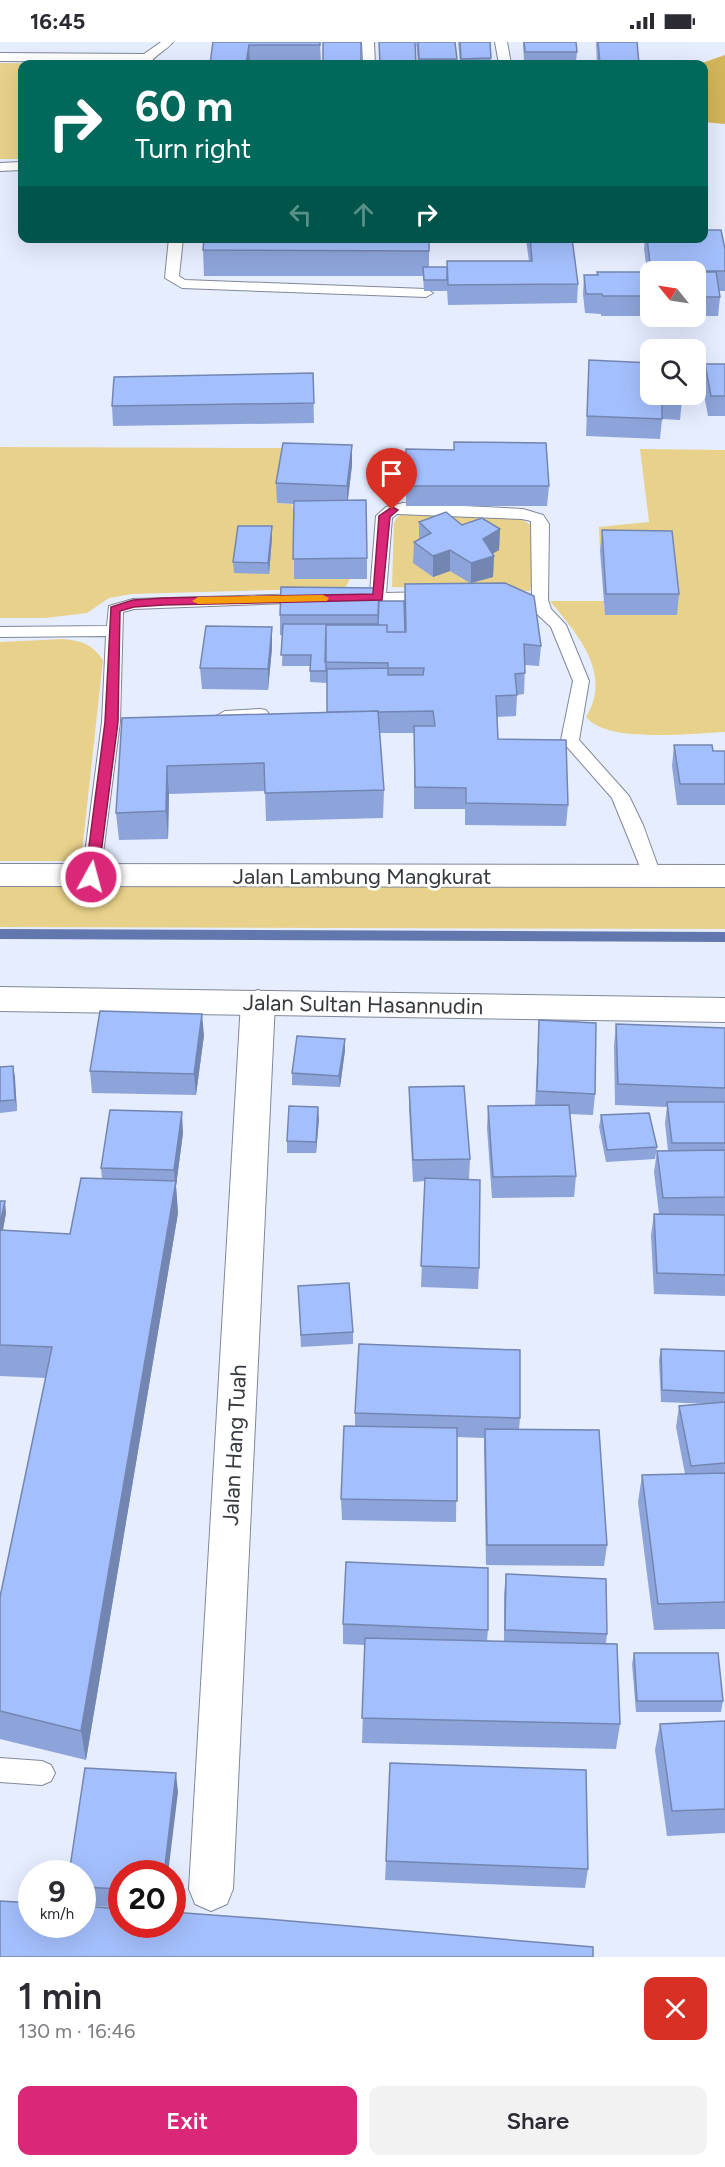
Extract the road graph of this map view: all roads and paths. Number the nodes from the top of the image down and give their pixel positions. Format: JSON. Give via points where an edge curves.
{"nodes":[{"id":1,"x":167,"y":42,"type":"edge"},
{"id":2,"x":368,"y":42,"type":"edge"},
{"id":3,"x":501,"y":42,"type":"edge"},
{"id":4,"x":0,"y":57,"type":"edge"},
{"id":5,"x":109,"y":60,"type":"edge"},
{"id":6,"x":146,"y":60,"type":"edge"},
{"id":7,"x":369,"y":60,"type":"edge"},
{"id":8,"x":504,"y":60,"type":"edge"},
{"id":9,"x":18,"y":166,"type":"edge"},
{"id":10,"x":0,"y":167,"type":"edge"},
{"id":11,"x":176,"y":243,"type":"edge"},
{"id":12,"x":426,"y":293,"type":"edge"},
{"id":13,"x":378,"y":597,"type":"junction"},
{"id":14,"x":450,"y":597,"type":"edge"},
{"id":15,"x":495,"y":598,"type":"edge"},
{"id":16,"x":540,"y":600,"type":"junction"},
{"id":17,"x":115,"y":631,"type":"junction"},
{"id":18,"x":0,"y":632,"type":"edge"},
{"id":19,"x":260,"y":714,"type":"edge"},
{"id":20,"x":203,"y":717,"type":"edge"},
{"id":21,"x":0,"y":875,"type":"edge"},
{"id":22,"x":652,"y":875,"type":"junction"},
{"id":23,"x":725,"y":876,"type":"edge"},
{"id":24,"x":91,"y":877,"type":"junction"},
{"id":25,"x":0,"y":999,"type":"edge"},
{"id":26,"x":258,"y":1002,"type":"junction"},
{"id":27,"x":725,"y":1010,"type":"edge"},
{"id":28,"x":0,"y":1770,"type":"edge"},
{"id":29,"x":42,"y":1773,"type":"dead end"},
{"id":30,"x":211,"y":1889,"type":"dead end"}],
"edges":[{"from":1,"to":6,"type":"lane"},
{"from":2,"to":7,"type":"lane"},
{"from":3,"to":8,"type":"lane"},
{"from":4,"to":5,"type":"lane"},
{"from":9,"to":10,"type":"lane"},
{"from":11,"to":12,"type":"lane","via":[[172,278],[182,284]]},
{"from":13,"to":14,"type":"lane"},
{"from":13,"to":16,"type":"lane","via":[[384,516],[403,508],[537,518],[542,524]]},
{"from":13,"to":17,"type":"lane","via":[[133,604],[115,609]]},
{"from":15,"to":16,"type":"lane"},
{"from":16,"to":22,"type":"lane","via":[[543,611],[558,625],[581,681],[570,740],[619,794]]},
{"from":17,"to":18,"type":"lane"},
{"from":17,"to":24,"type":"lane","via":[[117,722]]},
{"from":19,"to":20,"type":"lane"},
{"from":21,"to":24,"type":"street","name":"Jalan Lambung Mangkurat"},
{"from":22,"to":23,"type":"street","name":"Jalan Lambung Mangkurat"},
{"from":22,"to":24,"type":"street","name":"Jalan Lambung Mangkurat"},
{"from":25,"to":26,"type":"street","name":"Jalan Sultan Hasannudin"},
{"from":26,"to":27,"type":"street","name":"Jalan Sultan Hasannudin"},
{"from":26,"to":30,"type":"street","name":"Jalan Hang Tuah"},
{"from":28,"to":29,"type":"lane"}]}
